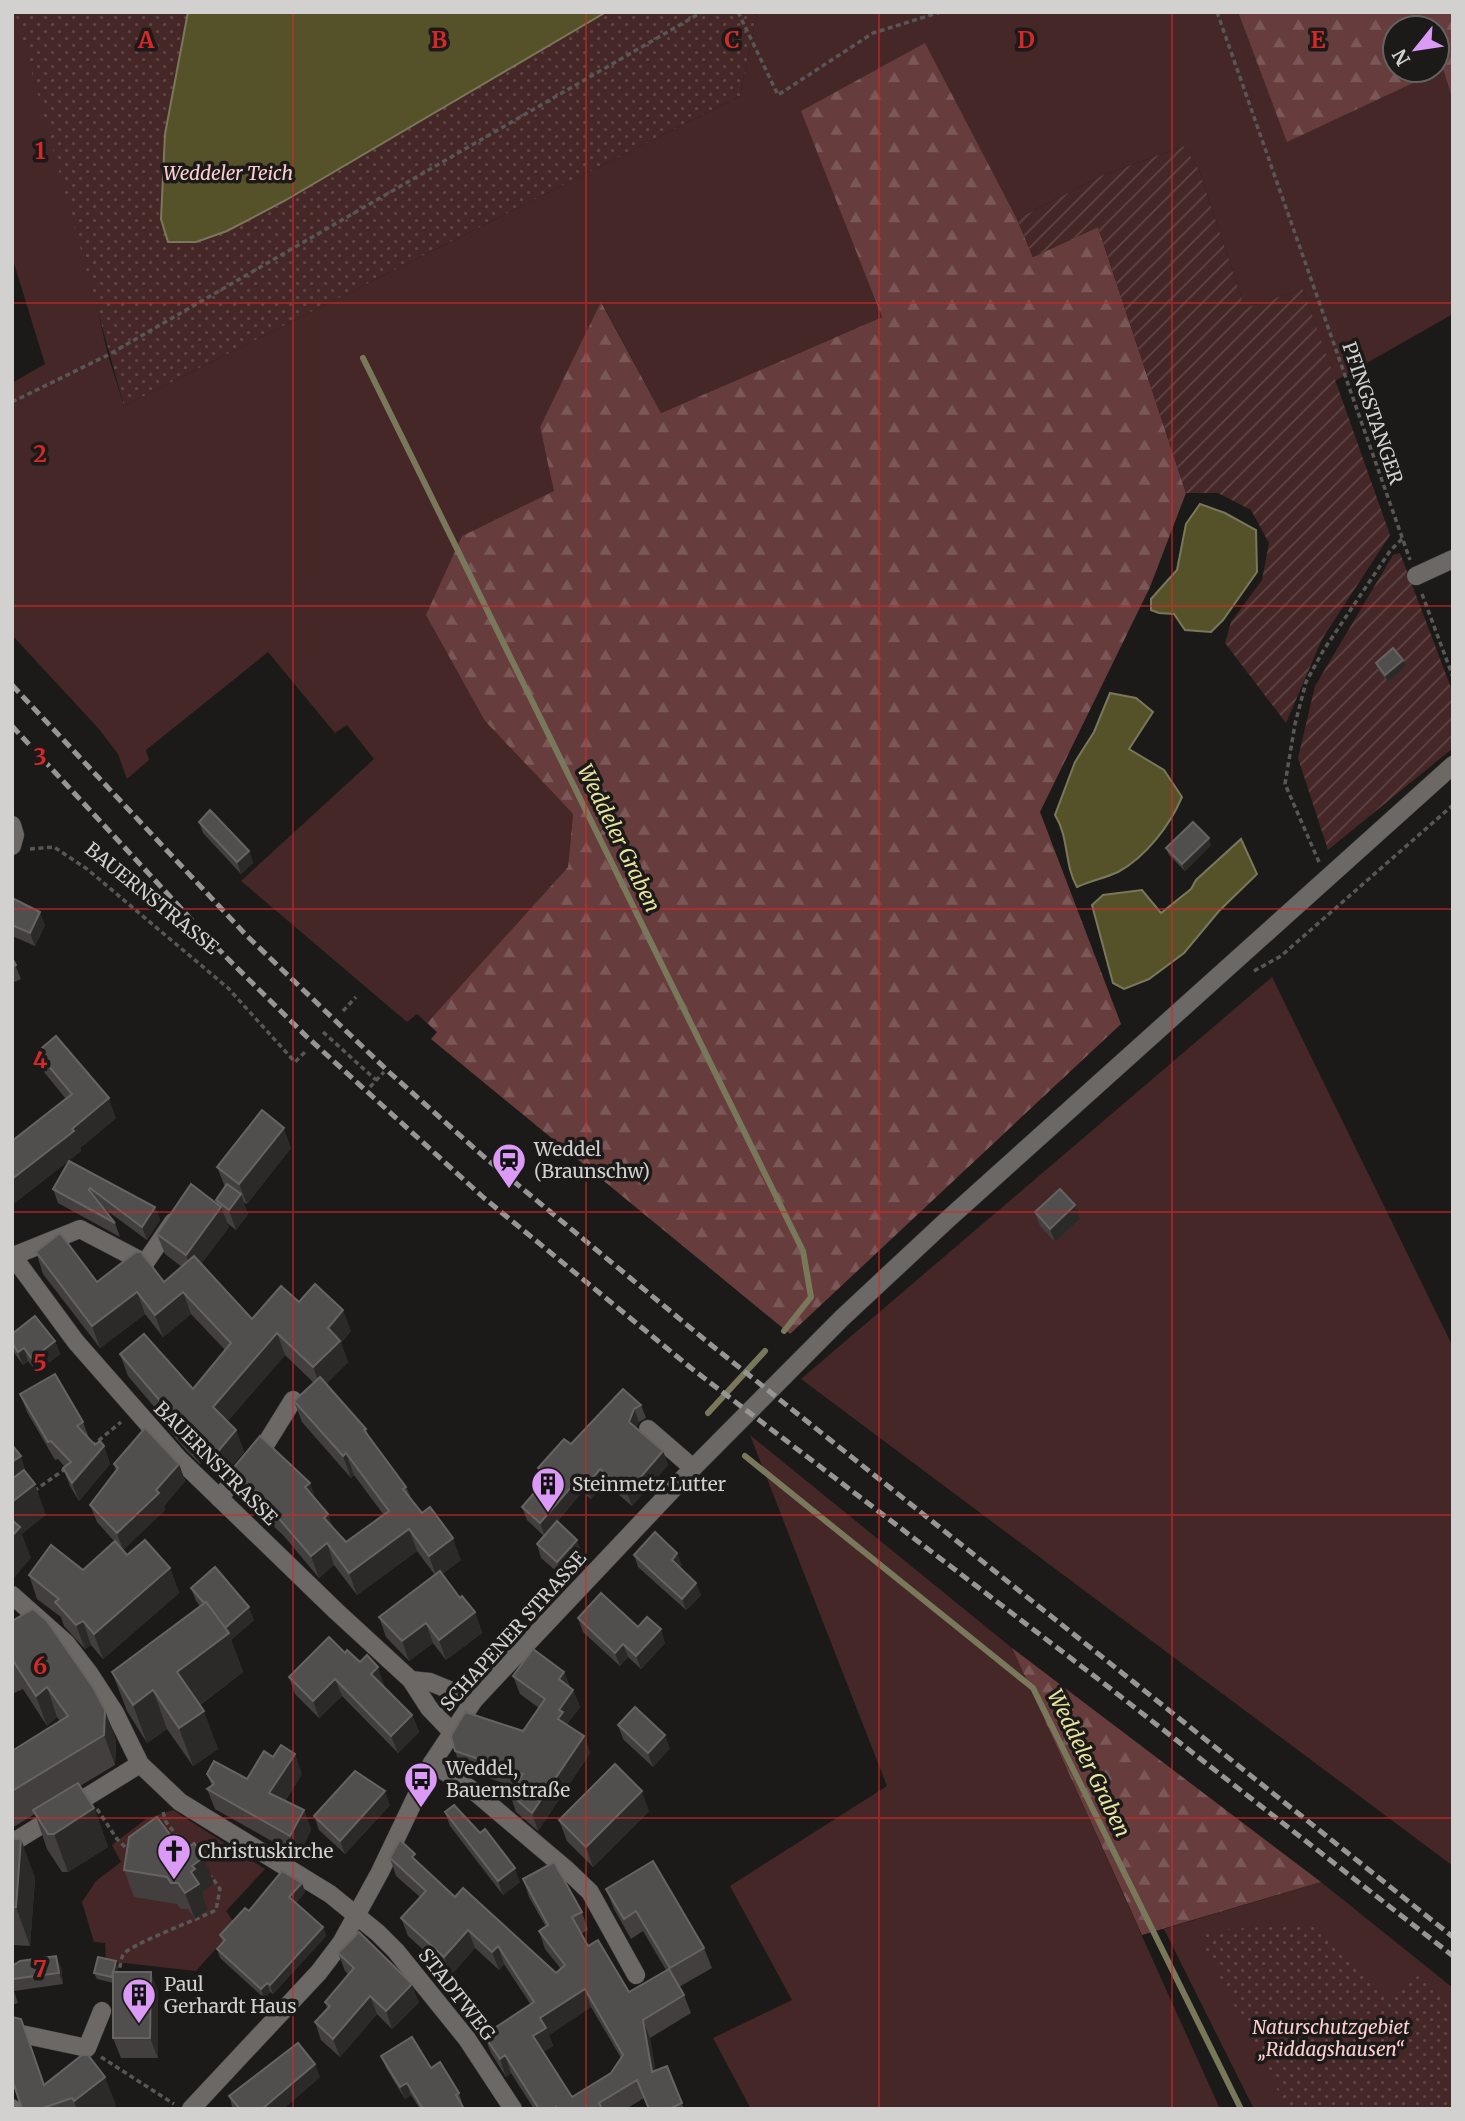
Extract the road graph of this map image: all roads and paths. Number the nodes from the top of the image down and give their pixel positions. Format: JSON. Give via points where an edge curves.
{"nodes":[{"id":1,"x":702,"y":12,"type":"edge"},
{"id":2,"x":738,"y":12,"type":"edge"},
{"id":3,"x":941,"y":12,"type":"edge"},
{"id":4,"x":1217,"y":12,"type":"edge"},
{"id":5,"x":12,"y":402,"type":"edge"},
{"id":6,"x":1402,"y":539,"type":"junction"},
{"id":7,"x":1453,"y":559,"type":"edge"},
{"id":8,"x":1416,"y":576,"type":"junction"},
{"id":9,"x":1453,"y":677,"type":"edge"},
{"id":10,"x":1453,"y":765,"type":"edge"},
{"id":11,"x":1453,"y":804,"type":"edge"},
{"id":12,"x":12,"y":825,"type":"edge"},
{"id":13,"x":13,"y":845,"type":"edge"},
{"id":14,"x":1329,"y":874,"type":"junction"},
{"id":15,"x":1244,"y":978,"type":"dead end"},
{"id":16,"x":356,"y":996,"type":"dead end"},
{"id":17,"x":343,"y":1011,"type":"dead end"},
{"id":18,"x":323,"y":1032,"type":"dead end"},
{"id":19,"x":307,"y":1050,"type":"dead end"},
{"id":20,"x":384,"y":1072,"type":"dead end"},
{"id":21,"x":376,"y":1080,"type":"junction"},
{"id":22,"x":370,"y":1087,"type":"dead end"},
{"id":23,"x":175,"y":1218,"type":"edge"},
{"id":24,"x":13,"y":1255,"type":"edge"},
{"id":25,"x":293,"y":1400,"type":"edge"},
{"id":26,"x":135,"y":1410,"type":"junction"},
{"id":27,"x":648,"y":1429,"type":"dead end"},
{"id":28,"x":92,"y":1447,"type":"edge"},
{"id":29,"x":71,"y":1465,"type":"edge"},
{"id":30,"x":693,"y":1468,"type":"junction"},
{"id":31,"x":31,"y":1493,"type":"edge"},
{"id":32,"x":219,"y":1498,"type":"junction"},
{"id":33,"x":12,"y":1595,"type":"edge"},
{"id":34,"x":411,"y":1680,"type":"junction"},
{"id":35,"x":474,"y":1700,"type":"junction"},
{"id":36,"x":452,"y":1732,"type":"junction"},
{"id":37,"x":432,"y":1763,"type":"junction"},
{"id":38,"x":140,"y":1764,"type":"junction"},
{"id":39,"x":88,"y":1796,"type":"junction"},
{"id":40,"x":162,"y":1811,"type":"dead end"},
{"id":41,"x":178,"y":1837,"type":"junction"},
{"id":42,"x":165,"y":1840,"type":"edge"},
{"id":43,"x":12,"y":1843,"type":"edge"},
{"id":44,"x":129,"y":1851,"type":"edge"},
{"id":45,"x":198,"y":1861,"type":"edge"},
{"id":46,"x":206,"y":1870,"type":"dead end"},
{"id":47,"x":357,"y":1916,"type":"junction"},
{"id":48,"x":636,"y":1975,"type":"dead end"},
{"id":49,"x":117,"y":1979,"type":"edge"},
{"id":50,"x":102,"y":2011,"type":"dead end"},
{"id":51,"x":12,"y":2032,"type":"edge"},
{"id":52,"x":87,"y":2048,"type":"junction"},
{"id":53,"x":200,"y":2105,"type":"edge"},
{"id":54,"x":179,"y":2109,"type":"edge"},
{"id":55,"x":513,"y":2109,"type":"edge"}],
"edges":[{"from":1,"to":5,"type":"path","via":[[108,355]]},
{"from":2,"to":3,"type":"path","via":[[778,95],[873,33]]},
{"from":4,"to":6,"type":"path","name":"PFINGSTANGER"},
{"from":6,"to":8,"type":"path","name":"PFINGSTANGER"},
{"from":6,"to":14,"type":"path","via":[[1323,651],[1306,682],[1295,724],[1285,784],[1317,858]]},
{"from":7,"to":8,"type":"street"},
{"from":8,"to":9,"type":"path","name":"PFINGSTANGER"},
{"from":10,"to":14,"type":"street","name":"SCHAPENER STRASSE"},
{"from":11,"to":15,"type":"path","via":[[1281,956]]},
{"from":12,"to":13,"type":"street"},
{"from":13,"to":19,"type":"path","name":"BAUERNSTRASSE","via":[[54,847],[87,869],[228,988],[295,1062]]},
{"from":14,"to":30,"type":"street","name":"SCHAPENER STRASSE","via":[[842,1318]]},
{"from":16,"to":17,"type":"path"},
{"from":18,"to":21,"type":"path"},
{"from":20,"to":21,"type":"path"},
{"from":21,"to":22,"type":"path"},
{"from":23,"to":24,"type":"street","via":[[145,1263],[80,1229]]},
{"from":24,"to":26,"type":"street","name":"BAUERNSTRASSE","via":[[76,1342]]},
{"from":25,"to":32,"type":"street","via":[[267,1442]]},
{"from":26,"to":28,"type":"path"},
{"from":26,"to":32,"type":"street","name":"BAUERNSTRASSE"},
{"from":27,"to":30,"type":"street"},
{"from":29,"to":31,"type":"path"},
{"from":30,"to":35,"type":"street","name":"SCHAPENER STRASSE"},
{"from":32,"to":34,"type":"street","name":"BAUERNSTRASSE"},
{"from":33,"to":38,"type":"street","via":[[66,1643],[89,1673]]},
{"from":34,"to":35,"type":"street","name":"BAUERNSTRASSE","via":[[430,1682]]},
{"from":34,"to":36,"type":"street","name":"BAUERNSTRASSE","via":[[429,1709]]},
{"from":35,"to":36,"type":"street","name":"SCHAPENER STRASSE"},
{"from":36,"to":37,"type":"street","name":"SCHAPENER STRASSE"},
{"from":37,"to":47,"type":"street","name":"SCHAPENER STRASSE"},
{"from":37,"to":48,"type":"street","via":[[475,1792],[590,1892]]},
{"from":38,"to":39,"type":"street"},
{"from":38,"to":47,"type":"street","name":"STADTWEG","via":[[180,1802],[330,1894]]},
{"from":39,"to":43,"type":"street"},
{"from":39,"to":44,"type":"path"},
{"from":40,"to":41,"type":"path"},
{"from":41,"to":42,"type":"path"},
{"from":41,"to":45,"type":"path"},
{"from":46,"to":49,"type":"path","via":[[220,1889],[216,1910],[132,1946],[123,1954]]},
{"from":47,"to":53,"type":"street","name":"SCHAPENER STRASSE","via":[[319,1972]]},
{"from":47,"to":55,"type":"street","name":"STADTWEG","via":[[396,1951],[449,2015]]},
{"from":50,"to":52,"type":"street"},
{"from":51,"to":52,"type":"street"},
{"from":52,"to":54,"type":"path"}]}
